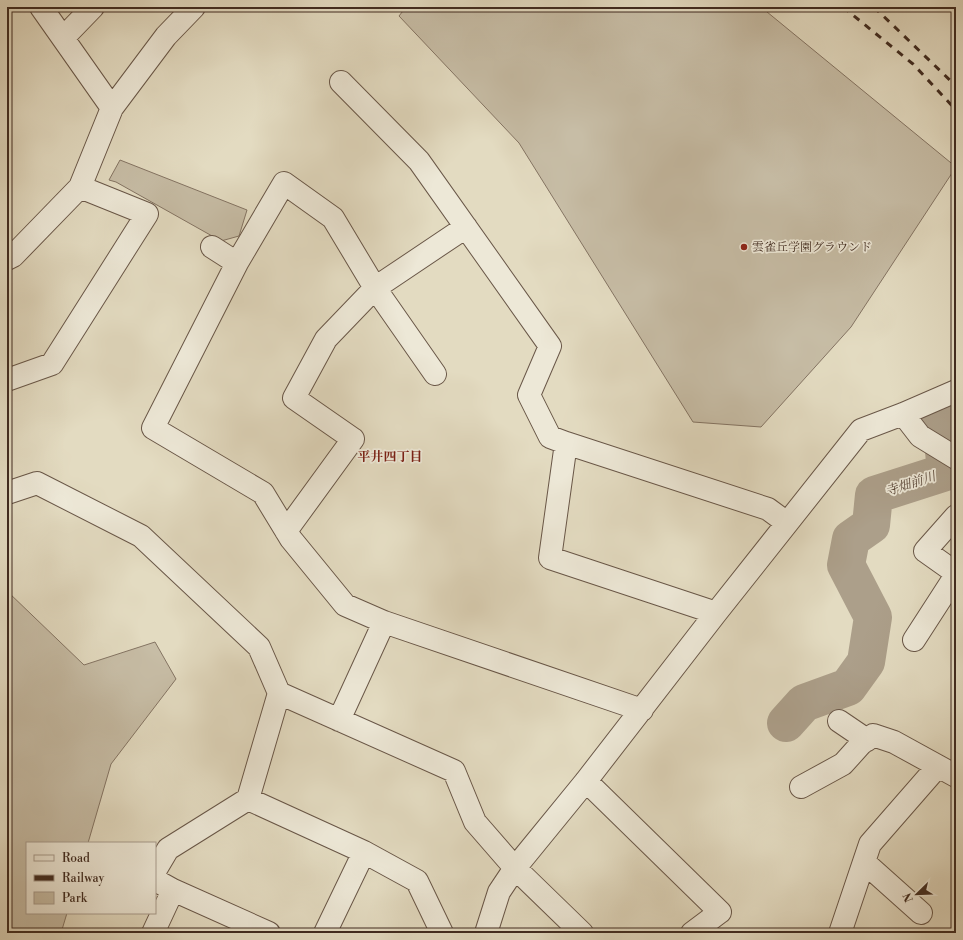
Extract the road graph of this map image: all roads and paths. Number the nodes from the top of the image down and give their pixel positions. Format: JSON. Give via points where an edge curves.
{"nodes":[{"id":1,"x":41,"y":7,"type":"edge"},
{"id":2,"x":93,"y":7,"type":"edge"},
{"id":3,"x":194,"y":7,"type":"edge"},
{"id":4,"x":63,"y":38,"type":"junction"},
{"id":5,"x":341,"y":82,"type":"dead end"},
{"id":6,"x":112,"y":108,"type":"junction"},
{"id":7,"x":80,"y":186,"type":"junction"},
{"id":8,"x":466,"y":227,"type":"junction"},
{"id":9,"x":212,"y":247,"type":"dead end"},
{"id":10,"x":7,"y":259,"type":"edge"},
{"id":11,"x":237,"y":263,"type":"junction"},
{"id":12,"x":375,"y":288,"type":"junction"},
{"id":13,"x":436,"y":374,"type":"dead end"},
{"id":14,"x":7,"y":380,"type":"edge"},
{"id":15,"x":956,"y":391,"type":"edge"},
{"id":16,"x":903,"y":414,"type":"junction"},
{"id":17,"x":566,"y":443,"type":"junction"},
{"id":18,"x":956,"y":458,"type":"edge"},
{"id":19,"x":7,"y":492,"type":"edge"},
{"id":20,"x":956,"y":516,"type":"edge"},
{"id":21,"x":787,"y":523,"type":"junction"},
{"id":22,"x":286,"y":531,"type":"junction"},
{"id":23,"x":956,"y":574,"type":"edge"},
{"id":24,"x":716,"y":613,"type":"junction"},
{"id":25,"x":384,"y":622,"type":"junction"},
{"id":26,"x":914,"y":640,"type":"dead end"},
{"id":27,"x":279,"y":693,"type":"junction"},
{"id":28,"x":642,"y":710,"type":"junction"},
{"id":29,"x":339,"y":720,"type":"junction"},
{"id":30,"x":839,"y":721,"type":"dead end"},
{"id":31,"x":867,"y":740,"type":"junction"},
{"id":32,"x":947,"y":771,"type":"edge"},
{"id":33,"x":586,"y":781,"type":"junction"},
{"id":34,"x":801,"y":787,"type":"dead end"},
{"id":35,"x":248,"y":799,"type":"junction"},
{"id":36,"x":364,"y":852,"type":"junction"},
{"id":37,"x":864,"y":862,"type":"junction"},
{"id":38,"x":515,"y":868,"type":"junction"},
{"id":39,"x":156,"y":869,"type":"edge"},
{"id":40,"x":164,"y":885,"type":"edge"},
{"id":41,"x":921,"y":913,"type":"dead end"},
{"id":42,"x":153,"y":933,"type":"edge"},
{"id":43,"x":269,"y":933,"type":"edge"},
{"id":44,"x":325,"y":933,"type":"edge"},
{"id":45,"x":442,"y":933,"type":"edge"},
{"id":46,"x":486,"y":933,"type":"edge"},
{"id":47,"x":582,"y":933,"type":"edge"},
{"id":48,"x":692,"y":933,"type":"edge"},
{"id":49,"x":840,"y":933,"type":"edge"}],
"edges":[{"from":1,"to":4,"type":"street"},
{"from":2,"to":4,"type":"street"},
{"from":3,"to":6,"type":"street","via":[[166,36]]},
{"from":4,"to":6,"type":"street"},
{"from":5,"to":8,"type":"street","via":[[419,161]]},
{"from":6,"to":7,"type":"street"},
{"from":7,"to":10,"type":"street","via":[[13,256]]},
{"from":7,"to":14,"type":"street","via":[[153,217],[52,364]]},
{"from":8,"to":12,"type":"street"},
{"from":8,"to":17,"type":"street","via":[[550,346],[529,395],[550,437]]},
{"from":9,"to":11,"type":"street"},
{"from":11,"to":12,"type":"street","via":[[284,183],[333,218]]},
{"from":11,"to":22,"type":"street","via":[[153,428],[263,493]]},
{"from":12,"to":13,"type":"street"},
{"from":12,"to":22,"type":"street","via":[[326,340],[294,398],[353,439]]},
{"from":15,"to":16,"type":"street"},
{"from":16,"to":18,"type":"street","via":[[920,436]]},
{"from":16,"to":21,"type":"street","via":[[861,430]]},
{"from":17,"to":21,"type":"street","via":[[768,509]]},
{"from":17,"to":24,"type":"street","via":[[550,558]]},
{"from":19,"to":27,"type":"street","via":[[38,483],[141,536],[259,647]]},
{"from":20,"to":23,"type":"street","via":[[925,551]]},
{"from":21,"to":24,"type":"street"},
{"from":22,"to":25,"type":"street","via":[[345,605]]},
{"from":23,"to":26,"type":"street"},
{"from":24,"to":28,"type":"street"},
{"from":25,"to":28,"type":"street"},
{"from":25,"to":29,"type":"street"},
{"from":27,"to":29,"type":"street"},
{"from":27,"to":35,"type":"street"},
{"from":28,"to":33,"type":"street"},
{"from":29,"to":38,"type":"street","via":[[454,771],[475,822]]},
{"from":30,"to":31,"type":"street"},
{"from":31,"to":32,"type":"street","via":[[873,735],[894,742]]},
{"from":31,"to":34,"type":"street","via":[[843,764]]},
{"from":32,"to":37,"type":"street","via":[[870,844]]},
{"from":33,"to":38,"type":"street"},
{"from":33,"to":48,"type":"street","via":[[720,912]]},
{"from":35,"to":36,"type":"street"},
{"from":35,"to":39,"type":"street","via":[[168,849]]},
{"from":36,"to":44,"type":"street"},
{"from":36,"to":45,"type":"street","via":[[417,881]]},
{"from":37,"to":41,"type":"street"},
{"from":37,"to":49,"type":"street"},
{"from":38,"to":46,"type":"street","via":[[499,892]]},
{"from":38,"to":47,"type":"street"},
{"from":40,"to":42,"type":"street"},
{"from":40,"to":43,"type":"street"}]}
